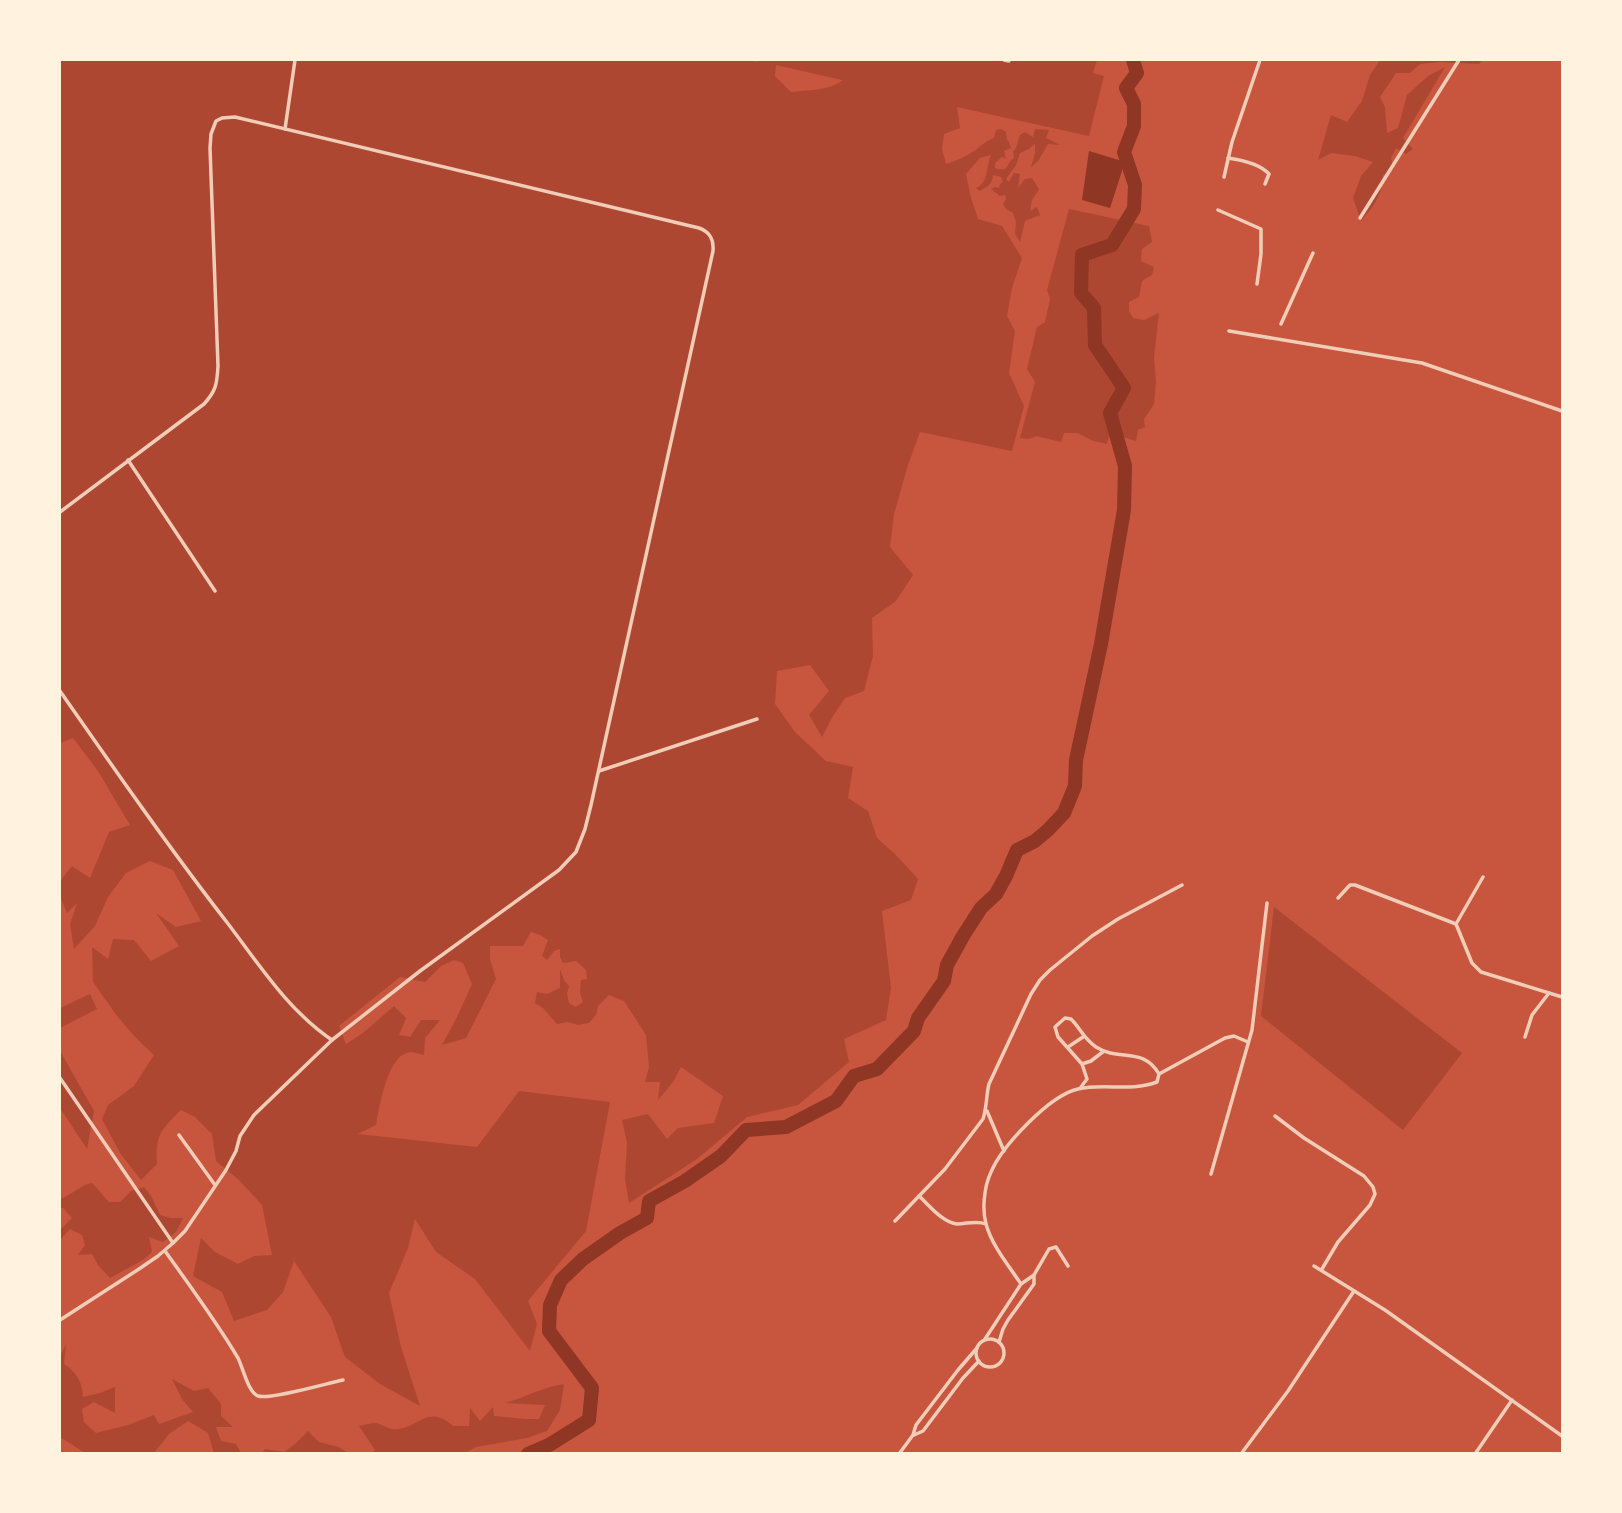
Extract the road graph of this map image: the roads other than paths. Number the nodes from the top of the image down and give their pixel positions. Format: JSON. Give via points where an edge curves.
{"nodes":[{"id":1,"x":295,"y":60,"type":"edge"},
{"id":2,"x":1261,"y":60,"type":"edge"},
{"id":3,"x":1459,"y":60,"type":"edge"},
{"id":4,"x":285,"y":129,"type":"junction"},
{"id":5,"x":1228,"y":158,"type":"junction"},
{"id":6,"x":1224,"y":177,"type":"dead end"},
{"id":7,"x":1265,"y":184,"type":"dead end"},
{"id":8,"x":1218,"y":210,"type":"dead end"},
{"id":9,"x":1360,"y":218,"type":"dead end"},
{"id":10,"x":1313,"y":253,"type":"dead end"},
{"id":11,"x":1257,"y":284,"type":"dead end"},
{"id":12,"x":1281,"y":324,"type":"dead end"},
{"id":13,"x":1229,"y":331,"type":"dead end"},
{"id":14,"x":1563,"y":411,"type":"edge"},
{"id":15,"x":128,"y":460,"type":"junction"},
{"id":16,"x":60,"y":512,"type":"edge"},
{"id":17,"x":215,"y":591,"type":"dead end"},
{"id":18,"x":60,"y":691,"type":"edge"},
{"id":19,"x":757,"y":719,"type":"dead end"},
{"id":20,"x":599,"y":771,"type":"junction"},
{"id":21,"x":1483,"y":877,"type":"dead end"},
{"id":22,"x":1182,"y":885,"type":"dead end"},
{"id":23,"x":1338,"y":898,"type":"dead end"},
{"id":24,"x":1267,"y":903,"type":"dead end"},
{"id":25,"x":1456,"y":924,"type":"junction"},
{"id":26,"x":1549,"y":993,"type":"junction"},
{"id":27,"x":1563,"y":997,"type":"edge"},
{"id":28,"x":1083,"y":1037,"type":"junction"},
{"id":29,"x":1525,"y":1037,"type":"dead end"},
{"id":30,"x":332,"y":1040,"type":"junction"},
{"id":31,"x":1248,"y":1042,"type":"junction"},
{"id":32,"x":1068,"y":1047,"type":"junction"},
{"id":33,"x":1104,"y":1051,"type":"junction"},
{"id":34,"x":1082,"y":1064,"type":"junction"},
{"id":35,"x":1159,"y":1073,"type":"junction"},
{"id":36,"x":60,"y":1078,"type":"edge"},
{"id":37,"x":1081,"y":1088,"type":"junction"},
{"id":38,"x":986,"y":1109,"type":"junction"},
{"id":39,"x":1275,"y":1116,"type":"dead end"},
{"id":40,"x":179,"y":1135,"type":"dead end"},
{"id":41,"x":1004,"y":1151,"type":"junction"},
{"id":42,"x":1211,"y":1174,"type":"dead end"},
{"id":43,"x":215,"y":1185,"type":"junction"},
{"id":44,"x":919,"y":1196,"type":"junction"},
{"id":45,"x":895,"y":1221,"type":"dead end"},
{"id":46,"x":986,"y":1224,"type":"junction"},
{"id":47,"x":173,"y":1243,"type":"junction"},
{"id":48,"x":165,"y":1251,"type":"junction"},
{"id":49,"x":1068,"y":1266,"type":"dead end"},
{"id":50,"x":1314,"y":1266,"type":"dead end"},
{"id":51,"x":1321,"y":1270,"type":"junction"},
{"id":52,"x":1034,"y":1275,"type":"junction"},
{"id":53,"x":1021,"y":1284,"type":"junction"},
{"id":54,"x":1354,"y":1290,"type":"junction"},
{"id":55,"x":60,"y":1320,"type":"edge"},
{"id":56,"x":983,"y":1341,"type":"junction"},
{"id":57,"x":999,"y":1342,"type":"junction"},
{"id":58,"x":978,"y":1348,"type":"junction"},
{"id":59,"x":979,"y":1361,"type":"junction"},
{"id":60,"x":343,"y":1380,"type":"dead end"},
{"id":61,"x":1512,"y":1400,"type":"junction"},
{"id":62,"x":913,"y":1435,"type":"junction"},
{"id":63,"x":1563,"y":1436,"type":"edge"},
{"id":64,"x":899,"y":1454,"type":"edge"},
{"id":65,"x":1241,"y":1454,"type":"edge"},
{"id":66,"x":1475,"y":1454,"type":"edge"}],
"edges":[{"from":1,"to":4,"type":"street"},
{"from":2,"to":5,"type":"street"},
{"from":3,"to":9,"type":"street"},
{"from":4,"to":15,"type":"street","via":[[235,117],[216,121],[210,148],[217,382],[204,404]]},
{"from":4,"to":20,"type":"street","via":[[699,228],[711,236],[713,251]]},
{"from":5,"to":6,"type":"street"},
{"from":5,"to":7,"type":"street","via":[[1265,169],[1269,174]]},
{"from":8,"to":11,"type":"street","via":[[1261,229]]},
{"from":10,"to":12,"type":"street"},
{"from":13,"to":14,"type":"street","via":[[1432,366]]},
{"from":15,"to":16,"type":"street"},
{"from":15,"to":17,"type":"street"},
{"from":18,"to":30,"type":"street","via":[[276,987]]},
{"from":19,"to":20,"type":"street"},
{"from":20,"to":30,"type":"street","via":[[576,852],[559,870]]},
{"from":21,"to":25,"type":"street"},
{"from":22,"to":38,"type":"street","via":[[1091,936],[1040,980],[989,1084]]},
{"from":23,"to":25,"type":"street","via":[[1355,885]]},
{"from":24,"to":31,"type":"street"},
{"from":25,"to":26,"type":"street","via":[[1476,969]]},
{"from":26,"to":27,"type":"street"},
{"from":26,"to":29,"type":"street","via":[[1532,1015]]},
{"from":28,"to":32,"type":"street"},
{"from":28,"to":32,"type":"street","via":[[1071,1019],[1065,1018],[1055,1027]]},
{"from":28,"to":33,"type":"street"},
{"from":30,"to":43,"type":"street","via":[[254,1115]]},
{"from":31,"to":35,"type":"street","via":[[1224,1038]]},
{"from":31,"to":42,"type":"street"},
{"from":32,"to":34,"type":"street"},
{"from":33,"to":34,"type":"street"},
{"from":33,"to":35,"type":"street","via":[[1148,1059]]},
{"from":34,"to":37,"type":"street","via":[[1087,1079]]},
{"from":35,"to":37,"type":"street","via":[[1157,1082],[1144,1087]]},
{"from":36,"to":47,"type":"street"},
{"from":37,"to":41,"type":"street","via":[[1043,1110]]},
{"from":38,"to":41,"type":"street"},
{"from":38,"to":44,"type":"street","via":[[977,1127]]},
{"from":39,"to":51,"type":"street","via":[[1364,1176],[1373,1187],[1370,1205]]},
{"from":40,"to":43,"type":"street"},
{"from":41,"to":46,"type":"street","via":[[988,1178]]},
{"from":43,"to":47,"type":"street"},
{"from":44,"to":45,"type":"street"},
{"from":44,"to":46,"type":"street","via":[[950,1223]]},
{"from":46,"to":53,"type":"street"},
{"from":47,"to":48,"type":"street"},
{"from":48,"to":55,"type":"street"},
{"from":48,"to":60,"type":"street","via":[[258,1396]]},
{"from":49,"to":52,"type":"street","via":[[1056,1247],[1049,1249]]},
{"from":50,"to":51,"type":"street"},
{"from":51,"to":54,"type":"street"},
{"from":52,"to":53,"type":"street"},
{"from":52,"to":57,"type":"street","via":[[1034,1284],[1008,1320]]},
{"from":53,"to":56,"type":"street"},
{"from":54,"to":61,"type":"street"},
{"from":54,"to":65,"type":"street"},
{"from":56,"to":57,"type":"street"},
{"from":56,"to":58,"type":"street"},
{"from":57,"to":59,"type":"street","via":[[1004,1352],[1000,1363],[989,1367]]},
{"from":58,"to":59,"type":"street"},
{"from":58,"to":62,"type":"street"},
{"from":59,"to":62,"type":"street","via":[[923,1431]]},
{"from":61,"to":63,"type":"street"},
{"from":61,"to":66,"type":"street"},
{"from":62,"to":64,"type":"street"}]}
